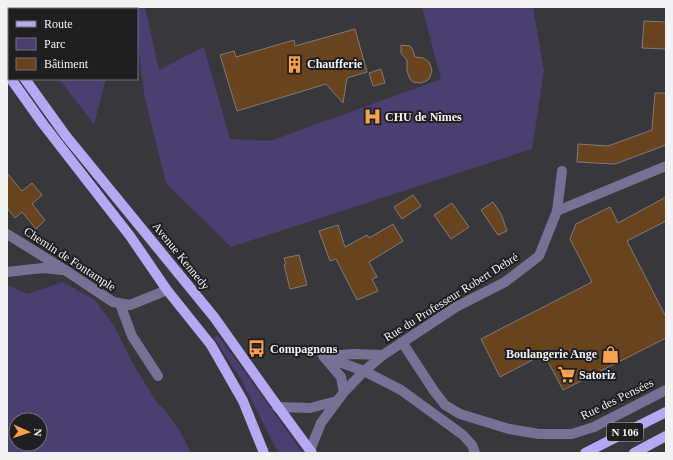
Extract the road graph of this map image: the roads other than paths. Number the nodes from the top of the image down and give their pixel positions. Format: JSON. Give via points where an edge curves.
{"nodes":[{"id":1,"x":12,"y":80,"type":"edge"},
{"id":2,"x":26,"y":80,"type":"edge"},
{"id":3,"x":666,"y":166,"type":"edge"},
{"id":4,"x":562,"y":171,"type":"dead end"},
{"id":5,"x":557,"y":211,"type":"junction"},
{"id":6,"x":7,"y":234,"type":"edge"},
{"id":7,"x":65,"y":270,"type":"junction"},
{"id":8,"x":7,"y":272,"type":"edge"},
{"id":9,"x":167,"y":290,"type":"junction"},
{"id":10,"x":120,"y":304,"type":"junction"},
{"id":11,"x":402,"y":342,"type":"junction"},
{"id":12,"x":383,"y":355,"type":"junction"},
{"id":13,"x":323,"y":356,"type":"junction"},
{"id":14,"x":364,"y":371,"type":"junction"},
{"id":15,"x":158,"y":376,"type":"dead end"},
{"id":16,"x":666,"y":390,"type":"edge"},
{"id":17,"x":344,"y":392,"type":"junction"},
{"id":18,"x":337,"y":401,"type":"junction"},
{"id":19,"x":277,"y":406,"type":"junction"},
{"id":20,"x":666,"y":412,"type":"edge"},
{"id":21,"x":666,"y":436,"type":"edge"},
{"id":22,"x":311,"y":452,"type":"edge"},
{"id":23,"x":264,"y":453,"type":"edge"},
{"id":24,"x":476,"y":453,"type":"edge"},
{"id":25,"x":585,"y":453,"type":"edge"},
{"id":26,"x":634,"y":453,"type":"edge"}],
"edges":[{"from":1,"to":9,"type":"main road","via":[[130,236]]},
{"from":2,"to":19,"type":"main road","name":"Avenue Kennedy","via":[[66,136],[214,317]]},
{"from":3,"to":5,"type":"street"},
{"from":4,"to":5,"type":"street","name":"Rue du Professeur Robert Debré"},
{"from":5,"to":11,"type":"street","name":"Rue du Professeur Robert Debré","via":[[539,256],[505,282],[456,307]]},
{"from":6,"to":7,"type":"street","name":"Chemin de Fontample"},
{"from":7,"to":8,"type":"street","via":[[43,268]]},
{"from":7,"to":10,"type":"street","name":"Chemin de Fontample"},
{"from":9,"to":10,"type":"street","via":[[130,305]]},
{"from":9,"to":23,"type":"main road","via":[[227,372],[243,401]]},
{"from":10,"to":15,"type":"street","via":[[132,336]]},
{"from":11,"to":12,"type":"street","name":"Rue du Professeur Robert Debré"},
{"from":11,"to":16,"type":"street","name":"Rue des Pensées","via":[[445,405],[460,414],[508,429],[539,434],[572,434],[594,427]]},
{"from":12,"to":13,"type":"street"},
{"from":12,"to":14,"type":"street","name":"Rue du Professeur Robert Debré"},
{"from":13,"to":14,"type":"street"},
{"from":13,"to":17,"type":"street","via":[[341,377]]},
{"from":14,"to":17,"type":"street","name":"Rue du Professeur Robert Debré"},
{"from":14,"to":24,"type":"street","via":[[401,390],[457,431],[472,445]]},
{"from":17,"to":18,"type":"street","name":"Rue du Professeur Robert Debré"},
{"from":18,"to":19,"type":"street","via":[[310,408]]},
{"from":18,"to":22,"type":"street","name":"Rue du Professeur Robert Debré","via":[[321,423]]},
{"from":19,"to":22,"type":"main road","name":"Avenue Kennedy"},
{"from":20,"to":25,"type":"main road","number":"N 106"},
{"from":21,"to":26,"type":"main road","number":"N 106"}]}
